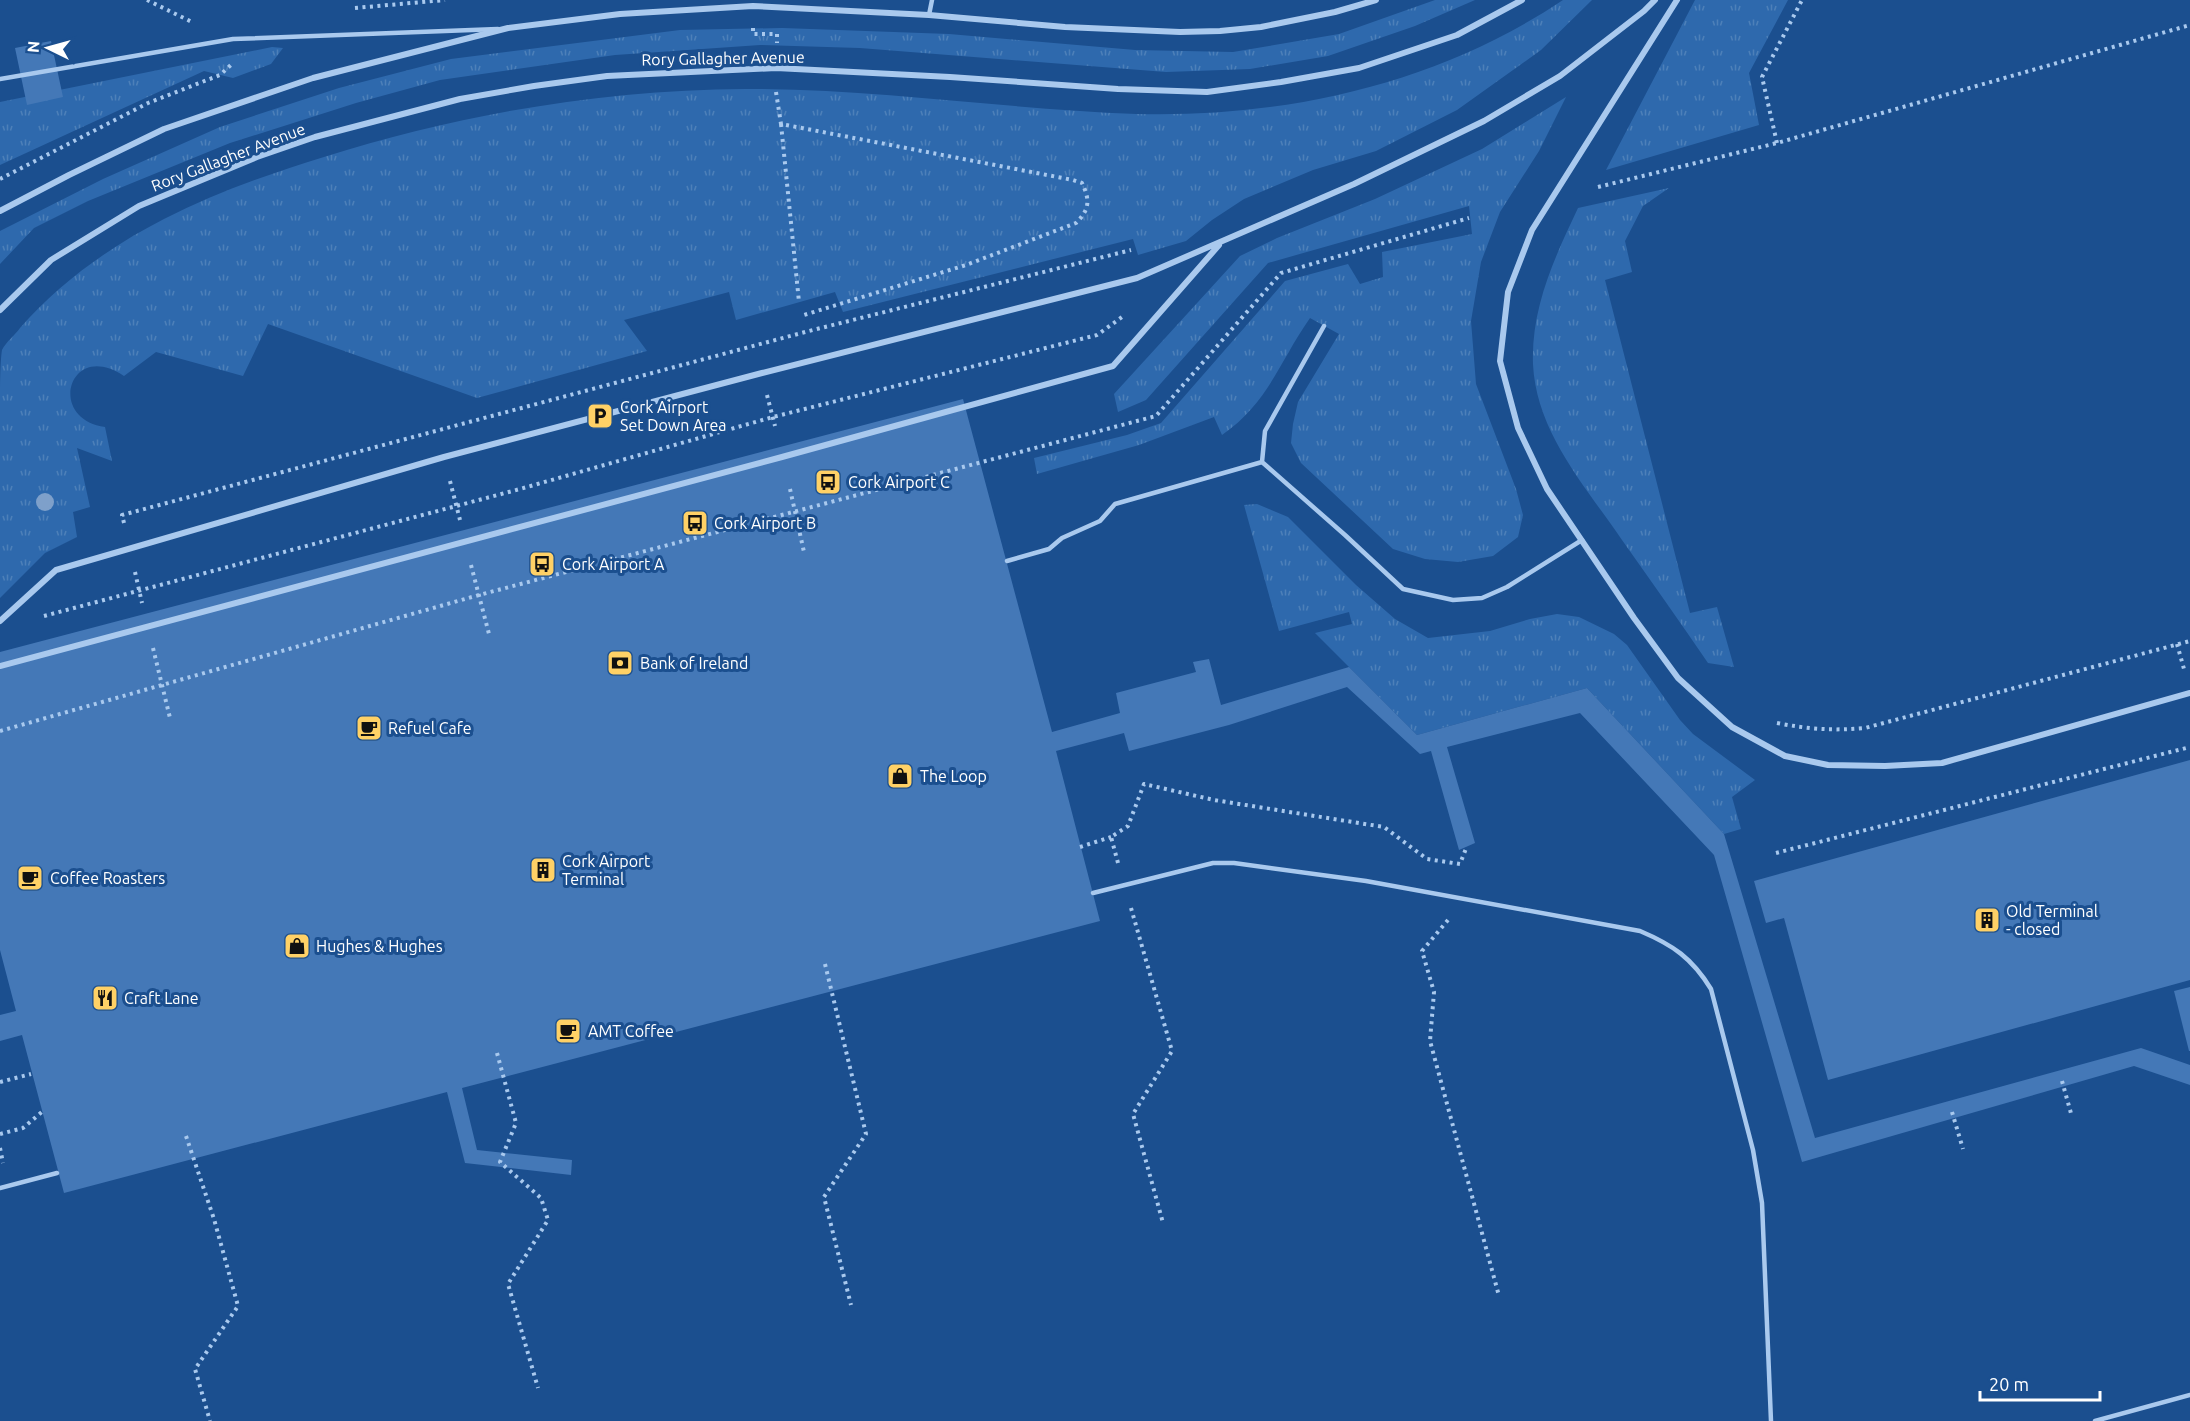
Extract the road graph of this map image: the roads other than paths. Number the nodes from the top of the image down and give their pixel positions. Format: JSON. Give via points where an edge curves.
{"nodes":[{"id":1,"x":932,"y":0,"type":"edge"},
{"id":2,"x":1376,"y":0,"type":"edge"},
{"id":3,"x":1522,"y":0,"type":"edge"},
{"id":4,"x":1655,"y":0,"type":"edge"},
{"id":5,"x":1677,"y":0,"type":"edge"},
{"id":6,"x":930,"y":15,"type":"junction"},
{"id":7,"x":508,"y":28,"type":"junction"},
{"id":8,"x":0,"y":79,"type":"edge"},
{"id":9,"x":0,"y":211,"type":"edge"},
{"id":10,"x":1221,"y":243,"type":"junction"},
{"id":11,"x":0,"y":310,"type":"edge"},
{"id":12,"x":1324,"y":326,"type":"dead end"},
{"id":13,"x":1262,"y":462,"type":"junction"},
{"id":14,"x":1582,"y":540,"type":"junction"},
{"id":15,"x":1007,"y":561,"type":"dead end"},
{"id":16,"x":0,"y":621,"type":"edge"},
{"id":17,"x":0,"y":666,"type":"edge"},
{"id":18,"x":2190,"y":693,"type":"edge"},
{"id":19,"x":1093,"y":893,"type":"dead end"},
{"id":20,"x":57,"y":1173,"type":"dead end"},
{"id":21,"x":0,"y":1188,"type":"edge"},
{"id":22,"x":2190,"y":1395,"type":"edge"},
{"id":23,"x":1771,"y":1421,"type":"edge"},
{"id":24,"x":2095,"y":1421,"type":"edge"}],
"edges":[{"from":1,"to":6,"type":"lane"},
{"from":2,"to":6,"type":"street","via":[[1261,27],[1220,31],[1065,27]]},
{"from":3,"to":11,"type":"street","name":"Rory Gallagher Avenue","via":[[1457,35],[1359,68],[1207,92],[777,68],[607,76],[460,99],[286,147],[139,206],[51,260]]},
{"from":4,"to":10,"type":"street","via":[[1560,76],[1484,121]]},
{"from":5,"to":14,"type":"street","via":[[1532,230],[1508,292],[1500,361],[1518,428],[1546,489]]},
{"from":6,"to":7,"type":"street","via":[[730,7],[620,14]]},
{"from":7,"to":8,"type":"lane","via":[[234,39]]},
{"from":7,"to":9,"type":"street","via":[[313,78],[164,129]]},
{"from":10,"to":16,"type":"street","via":[[1128,280],[444,457],[56,570]]},
{"from":10,"to":17,"type":"street","via":[[1113,366]]},
{"from":12,"to":13,"type":"lane","via":[[1265,431]]},
{"from":13,"to":14,"type":"lane","via":[[1403,589],[1453,600],[1482,598]]},
{"from":13,"to":15,"type":"lane","via":[[1115,504],[1101,521],[1062,538],[1049,549]]},
{"from":14,"to":18,"type":"street","via":[[1678,678],[1732,727],[1785,756],[1828,765],[1942,763]]},
{"from":19,"to":23,"type":"lane","via":[[1213,863],[1234,863],[1366,880],[1640,931],[1663,940],[1681,954],[1698,969],[1711,989],[1753,1150],[1762,1203]]},
{"from":20,"to":21,"type":"lane"},
{"from":22,"to":24,"type":"lane"}]}
